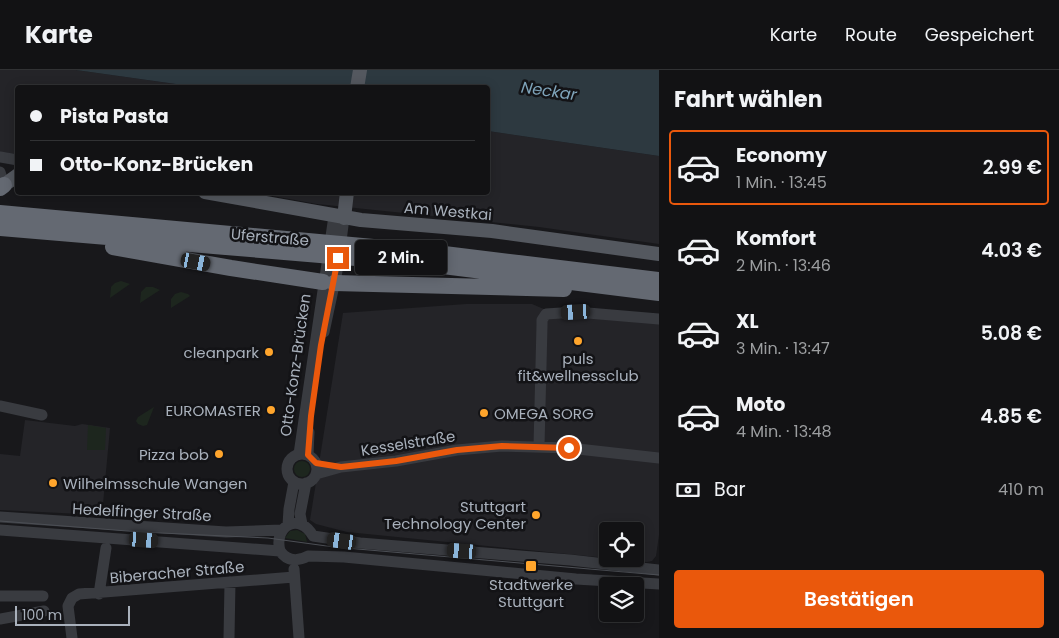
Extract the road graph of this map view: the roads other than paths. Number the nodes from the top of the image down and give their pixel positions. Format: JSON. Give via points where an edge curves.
{"nodes":[{"id":1,"x":360,"y":70,"type":"edge"},
{"id":2,"x":358,"y":85,"type":"edge"},
{"id":3,"x":0,"y":158,"type":"edge"},
{"id":4,"x":15,"y":160,"type":"edge"},
{"id":5,"x":15,"y":176,"type":"edge"},
{"id":6,"x":1,"y":182,"type":"edge"},
{"id":7,"x":221,"y":195,"type":"edge"},
{"id":8,"x":339,"y":195,"type":"edge"},
{"id":9,"x":346,"y":195,"type":"edge"},
{"id":10,"x":0,"y":213,"type":"edge"},
{"id":11,"x":339,"y":217,"type":"junction"},
{"id":12,"x":0,"y":228,"type":"edge"},
{"id":13,"x":73,"y":235,"type":"junction"},
{"id":14,"x":659,"y":254,"type":"edge"},
{"id":15,"x":330,"y":276,"type":"junction"},
{"id":16,"x":659,"y":280,"type":"edge"},
{"id":17,"x":593,"y":283,"type":"junction"},
{"id":18,"x":659,"y":293,"type":"edge"},
{"id":19,"x":659,"y":319,"type":"edge"},
{"id":20,"x":0,"y":406,"type":"edge"},
{"id":21,"x":42,"y":415,"type":"dead end"},
{"id":22,"x":539,"y":446,"type":"junction"},
{"id":23,"x":303,"y":454,"type":"junction"},
{"id":24,"x":659,"y":458,"type":"edge"},
{"id":25,"x":316,"y":469,"type":"junction"},
{"id":26,"x":300,"y":483,"type":"junction"},
{"id":27,"x":0,"y":517,"type":"edge"},
{"id":28,"x":302,"y":524,"type":"junction"},
{"id":29,"x":285,"y":528,"type":"junction"},
{"id":30,"x":0,"y":530,"type":"edge"},
{"id":31,"x":314,"y":536,"type":"junction"},
{"id":32,"x":106,"y":548,"type":"dead end"},
{"id":33,"x":280,"y":551,"type":"junction"},
{"id":34,"x":308,"y":556,"type":"junction"},
{"id":35,"x":293,"y":560,"type":"junction"},
{"id":36,"x":659,"y":570,"type":"edge"},
{"id":37,"x":294,"y":577,"type":"junction"},
{"id":38,"x":230,"y":582,"type":"junction"},
{"id":39,"x":659,"y":584,"type":"edge"},
{"id":40,"x":99,"y":594,"type":"junction"},
{"id":41,"x":0,"y":596,"type":"edge"},
{"id":42,"x":43,"y":596,"type":"dead end"},
{"id":43,"x":44,"y":611,"type":"dead end"},
{"id":44,"x":0,"y":619,"type":"edge"},
{"id":45,"x":72,"y":638,"type":"edge"},
{"id":46,"x":229,"y":638,"type":"edge"},
{"id":47,"x":299,"y":638,"type":"edge"}],
"edges":[{"from":1,"to":2,"type":"main road"},
{"from":3,"to":4,"type":"street"},
{"from":5,"to":6,"type":"main road"},
{"from":7,"to":11,"type":"main road","name":"Am Westkai"},
{"from":8,"to":11,"type":"main road","name":"Otto-Konz-Brücken"},
{"from":9,"to":11,"type":"main road","name":"Otto-Konz-Brücken"},
{"from":10,"to":16,"type":"highway","name":"Uferstraße","via":[[428,252]]},
{"from":11,"to":14,"type":"main road","name":"Am Westkai","via":[[492,231]]},
{"from":11,"to":15,"type":"street","name":"Otto-Konz-Brücken"},
{"from":12,"to":13,"type":"highway","name":"Uferstraße"},
{"from":13,"to":15,"type":"highway","via":[[84,242],[231,268]]},
{"from":13,"to":17,"type":"highway","name":"Uferstraße","via":[[427,264]]},
{"from":15,"to":17,"type":"highway","via":[[576,290]]},
{"from":15,"to":23,"type":"street","name":"Otto-Konz-Brücken"},
{"from":17,"to":18,"type":"highway","name":"Uferstraße"},
{"from":19,"to":22,"type":"street","via":[[576,312],[546,314],[542,320]]},
{"from":20,"to":21,"type":"street"},
{"from":22,"to":24,"type":"street","name":"Kesselstraße"},
{"from":22,"to":25,"type":"street","name":"Kesselstraße","via":[[457,450],[396,461]]},
{"from":23,"to":25,"type":"street","name":"Otto-Konz-Brücken"},
{"from":23,"to":26,"type":"street","name":"Otto-Konz-Brücken","via":[[292,458],[287,468],[288,476]]},
{"from":25,"to":26,"type":"street","via":[[314,478]]},
{"from":26,"to":28,"type":"street","name":"Otto-Konz-Brücken"},
{"from":26,"to":29,"type":"street","name":"Otto-Konz-Brücken"},
{"from":27,"to":29,"type":"street","name":"Hedelfinger Straße","via":[[228,532]]},
{"from":28,"to":29,"type":"street","name":"Hedelfinger Straße"},
{"from":28,"to":31,"type":"street"},
{"from":29,"to":33,"type":"street","name":"Otto-Konz-Brücken","via":[[278,543]]},
{"from":30,"to":33,"type":"street","name":"Hedelfinger Straße"},
{"from":31,"to":34,"type":"street"},
{"from":31,"to":36,"type":"street","via":[[360,544]]},
{"from":32,"to":40,"type":"street"},
{"from":33,"to":35,"type":"street"},
{"from":34,"to":35,"type":"street"},
{"from":34,"to":39,"type":"street"},
{"from":35,"to":37,"type":"street"},
{"from":37,"to":38,"type":"street","name":"Biberacher Straße"},
{"from":37,"to":47,"type":"street"},
{"from":38,"to":40,"type":"street","name":"Biberacher Straße"},
{"from":38,"to":46,"type":"street"},
{"from":40,"to":45,"type":"street","name":"Biberacher Straße","via":[[79,594],[72,598],[68,606]]},
{"from":41,"to":42,"type":"street"},
{"from":43,"to":44,"type":"street"}]}
